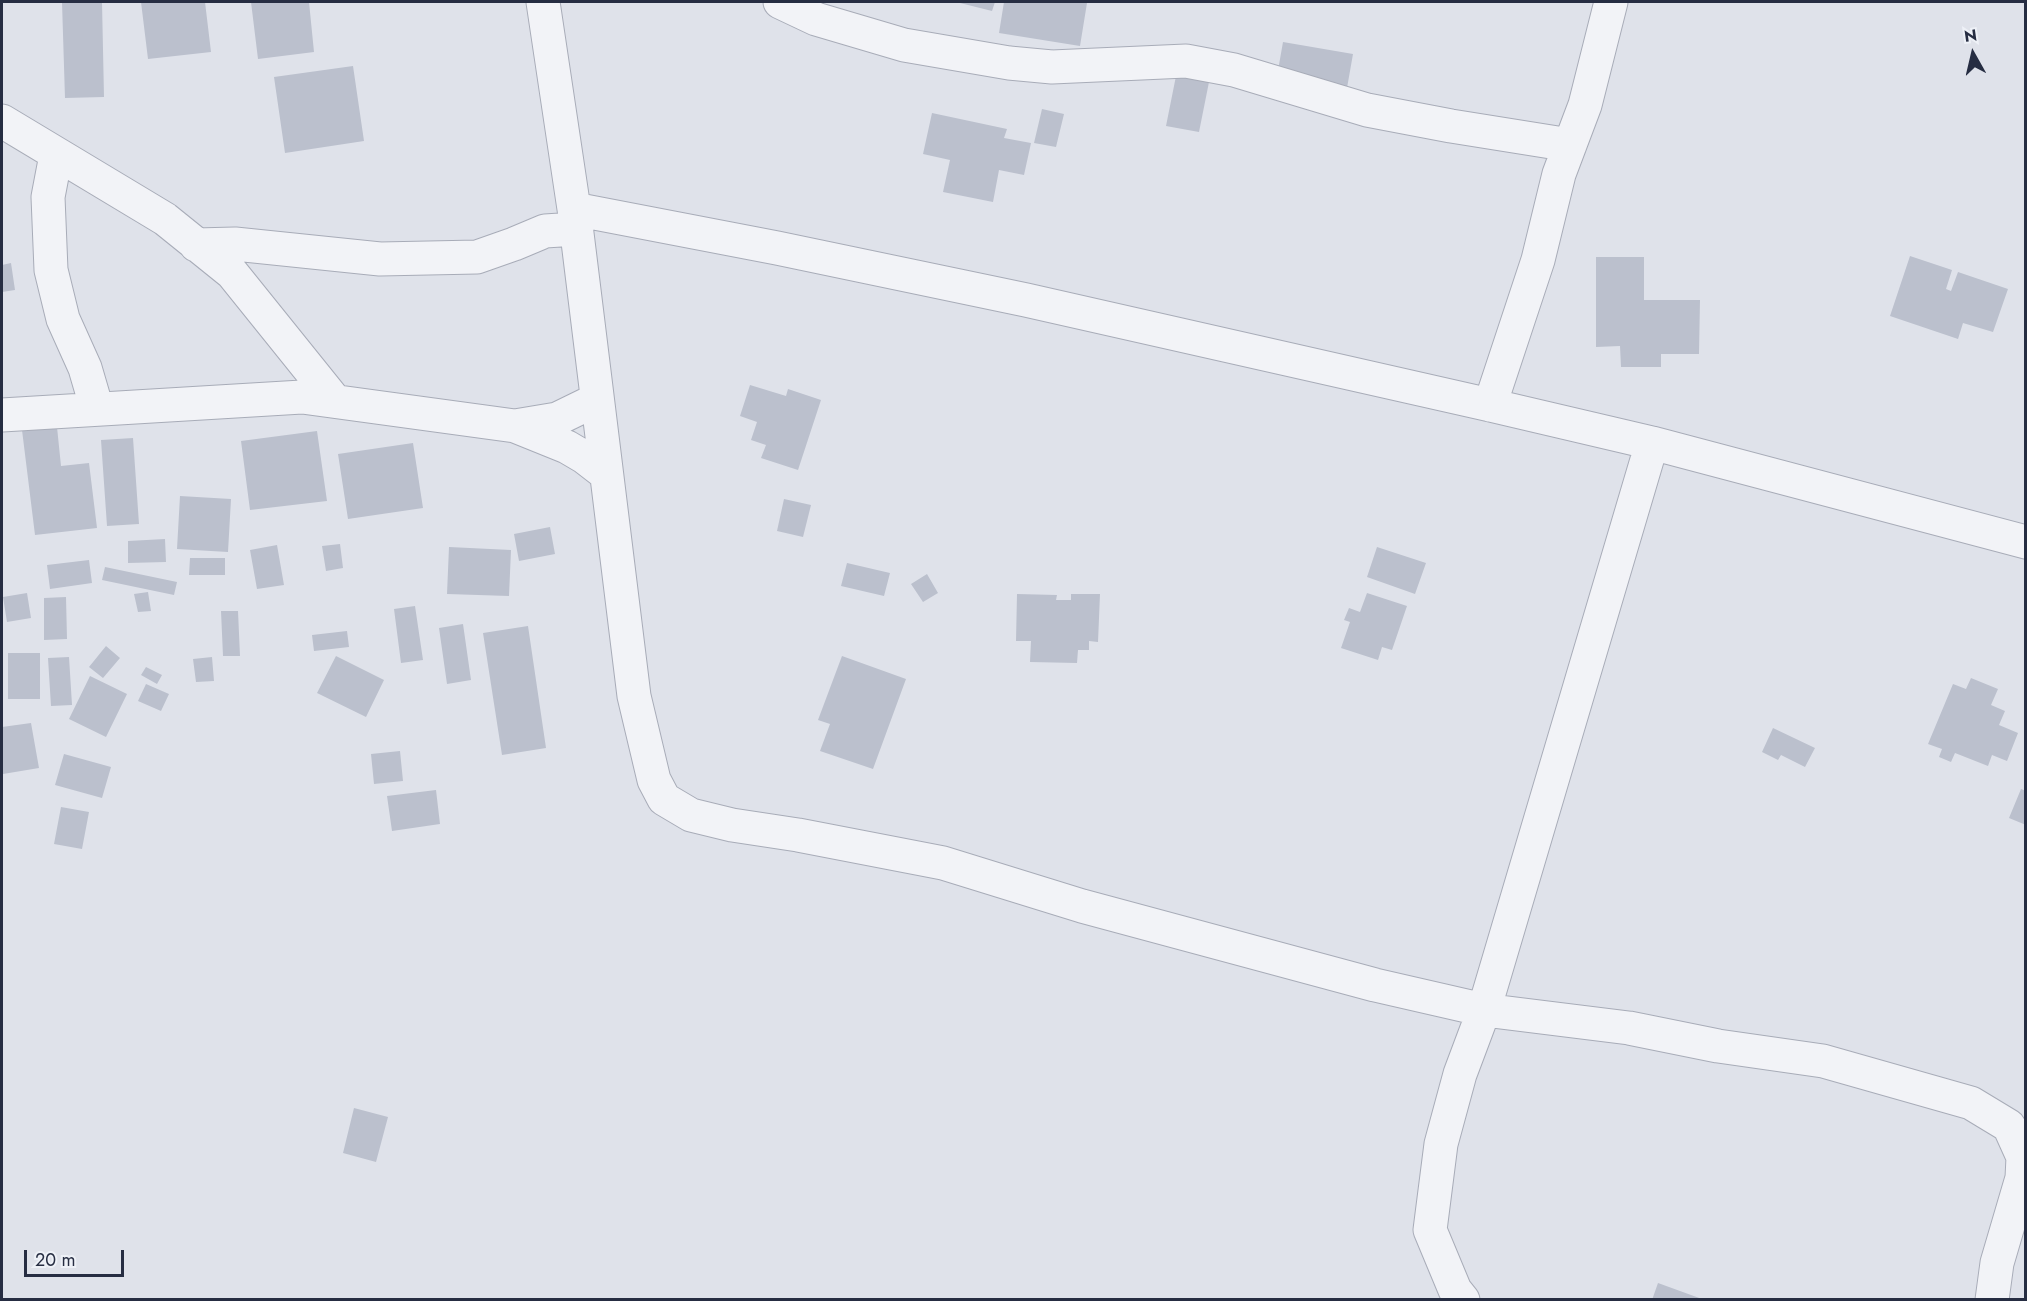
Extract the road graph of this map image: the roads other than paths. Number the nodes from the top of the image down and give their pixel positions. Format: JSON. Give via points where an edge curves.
{"nodes":[{"id":1,"x":543,"y":2,"type":"edge"},
{"id":2,"x":780,"y":2,"type":"edge"},
{"id":3,"x":1611,"y":2,"type":"edge"},
{"id":4,"x":2,"y":121,"type":"edge"},
{"id":5,"x":1570,"y":145,"type":"junction"},
{"id":6,"x":56,"y":155,"type":"junction"},
{"id":7,"x":575,"y":219,"type":"junction"},
{"id":8,"x":196,"y":244,"type":"junction"},
{"id":9,"x":596,"y":400,"type":"junction"},
{"id":10,"x":335,"y":401,"type":"junction"},
{"id":11,"x":1491,"y":405,"type":"junction"},
{"id":12,"x":97,"y":409,"type":"junction"},
{"id":13,"x":2,"y":415,"type":"edge"},
{"id":14,"x":515,"y":426,"type":"junction"},
{"id":15,"x":1652,"y":443,"type":"junction"},
{"id":16,"x":606,"y":474,"type":"junction"},
{"id":17,"x":2025,"y":542,"type":"edge"},
{"id":18,"x":1484,"y":1010,"type":"junction"},
{"id":19,"x":1464,"y":1299,"type":"edge"},
{"id":20,"x":1992,"y":1299,"type":"edge"}],
"edges":[{"from":1,"to":7,"type":"street"},
{"from":2,"to":5,"type":"street","via":[[816,19],[904,45],[1052,67],[1186,61],[1234,70],[1367,110]]},
{"from":3,"to":5,"type":"street","via":[[1585,105]]},
{"from":4,"to":6,"type":"street"},
{"from":5,"to":11,"type":"street"},
{"from":6,"to":8,"type":"street","via":[[165,219]]},
{"from":6,"to":12,"type":"street","via":[[48,196],[51,270],[63,319],[85,368]]},
{"from":7,"to":8,"type":"street","via":[[477,257],[380,259],[235,244]]},
{"from":7,"to":9,"type":"street"},
{"from":7,"to":11,"type":"street","via":[[777,248]]},
{"from":8,"to":10,"type":"street","via":[[232,273]]},
{"from":9,"to":14,"type":"street","via":[[556,419]]},
{"from":9,"to":16,"type":"street"},
{"from":10,"to":12,"type":"street","via":[[302,397]]},
{"from":10,"to":14,"type":"street"},
{"from":11,"to":15,"type":"street"},
{"from":12,"to":13,"type":"street"},
{"from":14,"to":16,"type":"street","via":[[567,447]]},
{"from":15,"to":17,"type":"street"},
{"from":15,"to":18,"type":"street"},
{"from":16,"to":18,"type":"street","via":[[634,696],[654,780],[664,799],[691,815],[943,863],[1082,906]]},
{"from":18,"to":19,"type":"street","via":[[1460,1074],[1441,1144],[1430,1230],[1455,1290]]},
{"from":18,"to":20,"type":"street","via":[[1629,1028],[1823,1062],[1971,1103],[2009,1126],[2023,1156],[2022,1178],[1997,1263]]}]}
